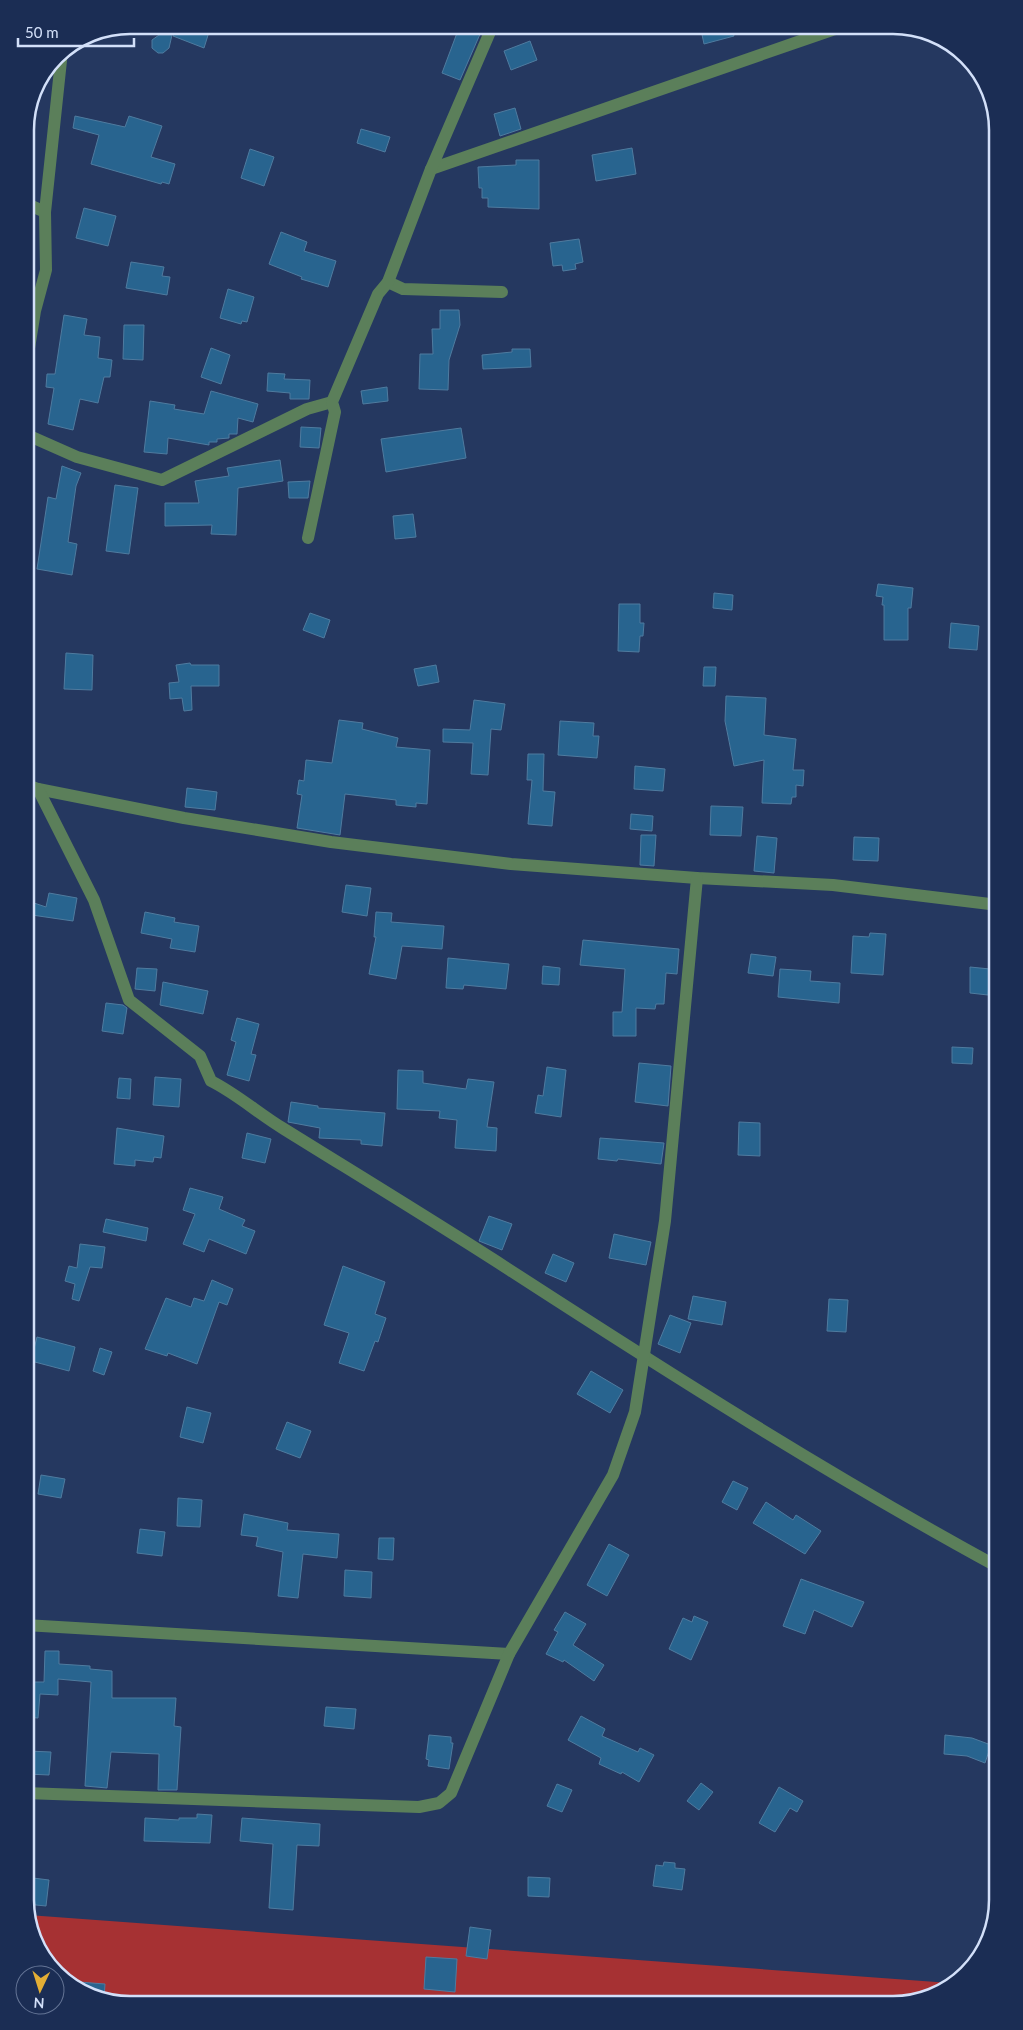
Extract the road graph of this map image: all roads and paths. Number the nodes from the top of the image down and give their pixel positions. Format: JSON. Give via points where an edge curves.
{"nodes":[{"id":1,"x":488,"y":34,"type":"edge"},
{"id":2,"x":820,"y":34,"type":"edge"},
{"id":3,"x":61,"y":63,"type":"edge"},
{"id":4,"x":431,"y":169,"type":"junction"},
{"id":5,"x":34,"y":207,"type":"edge"},
{"id":6,"x":45,"y":212,"type":"junction"},
{"id":7,"x":388,"y":282,"type":"junction"},
{"id":8,"x":502,"y":292,"type":"dead end"},
{"id":9,"x":34,"y":317,"type":"edge"},
{"id":10,"x":332,"y":402,"type":"junction"},
{"id":11,"x":34,"y":438,"type":"edge"},
{"id":12,"x":308,"y":538,"type":"dead end"},
{"id":13,"x":34,"y":787,"type":"edge"},
{"id":14,"x":38,"y":789,"type":"junction"},
{"id":15,"x":697,"y":878,"type":"junction"},
{"id":16,"x":989,"y":904,"type":"edge"},
{"id":17,"x":644,"y":1357,"type":"junction"},
{"id":18,"x":989,"y":1562,"type":"edge"},
{"id":19,"x":34,"y":1626,"type":"edge"},
{"id":20,"x":509,"y":1654,"type":"junction"},
{"id":21,"x":34,"y":1793,"type":"edge"}],
"edges":[{"from":1,"to":4,"type":"street"},
{"from":2,"to":4,"type":"street"},
{"from":3,"to":6,"type":"street"},
{"from":4,"to":7,"type":"street"},
{"from":5,"to":6,"type":"street"},
{"from":6,"to":9,"type":"street","via":[[46,270]]},
{"from":7,"to":8,"type":"street","via":[[403,289]]},
{"from":7,"to":10,"type":"street","via":[[378,294]]},
{"from":10,"to":11,"type":"street","via":[[307,409],[162,480],[78,457]]},
{"from":10,"to":12,"type":"street","via":[[335,412]]},
{"from":13,"to":14,"type":"street"},
{"from":14,"to":15,"type":"street","via":[[184,818],[331,842],[511,864]]},
{"from":14,"to":17,"type":"street","via":[[94,900],[129,1000],[200,1056],[211,1081],[231,1091],[282,1128],[395,1195]]},
{"from":15,"to":16,"type":"street","via":[[833,885]]},
{"from":15,"to":17,"type":"street","via":[[664,1221]]},
{"from":17,"to":18,"type":"street","via":[[884,1505]]},
{"from":17,"to":20,"type":"street","via":[[635,1412],[613,1474]]},
{"from":19,"to":20,"type":"street"},
{"from":20,"to":21,"type":"street","via":[[451,1793],[439,1803],[419,1807]]}]}
